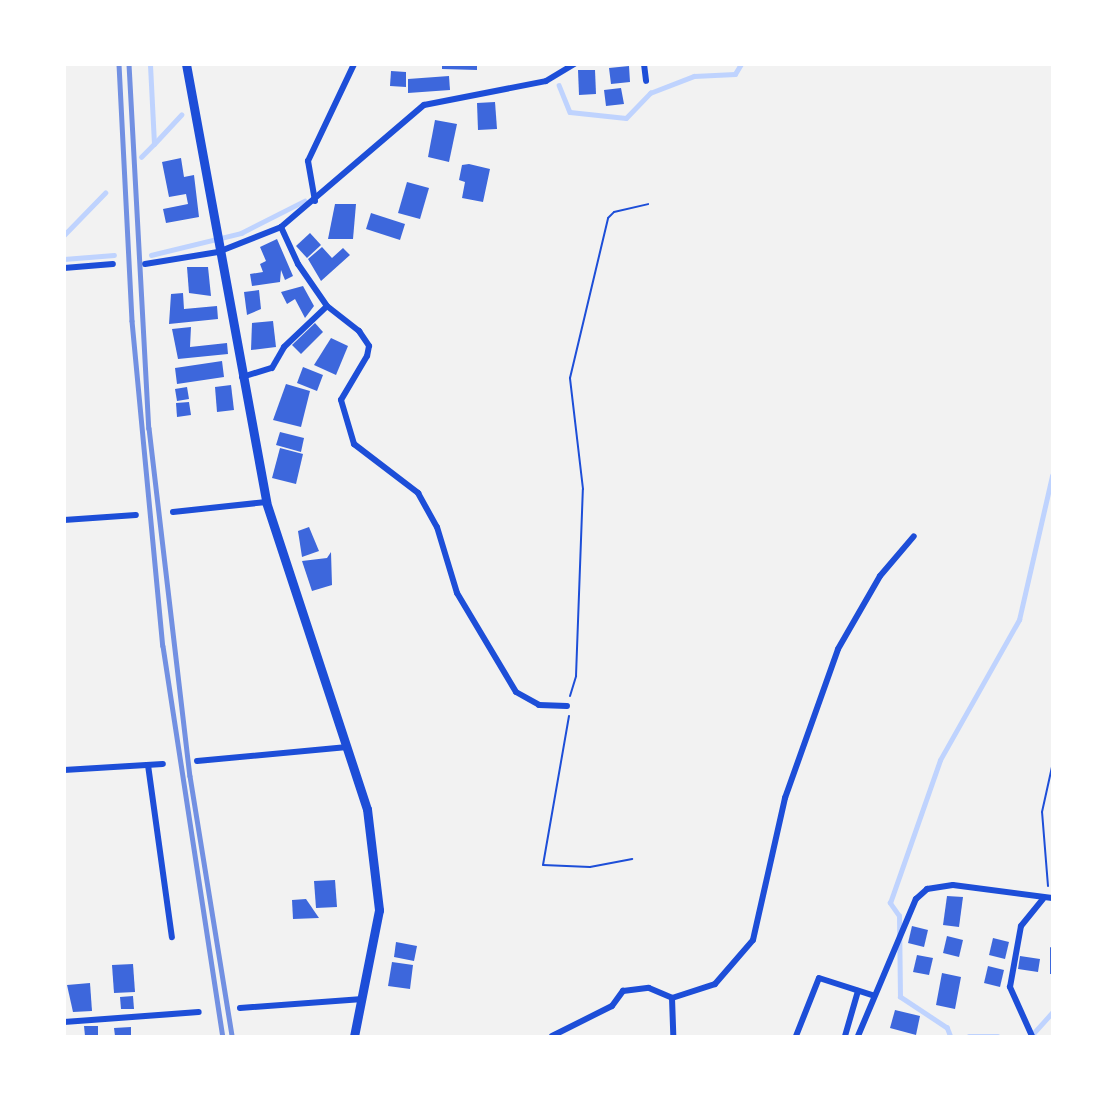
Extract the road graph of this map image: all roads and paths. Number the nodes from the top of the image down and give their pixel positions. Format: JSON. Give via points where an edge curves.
{"nodes":[{"id":1,"x":186,"y":64,"type":"edge"},
{"id":2,"x":354,"y":64,"type":"edge"},
{"id":3,"x":574,"y":64,"type":"edge"},
{"id":4,"x":644,"y":64,"type":"edge"},
{"id":5,"x":646,"y":81,"type":"dead end"},
{"id":6,"x":315,"y":201,"type":"junction"},
{"id":7,"x":648,"y":204,"type":"dead end"},
{"id":8,"x":281,"y":227,"type":"junction"},
{"id":9,"x":218,"y":252,"type":"junction"},
{"id":10,"x":113,"y":264,"type":"dead end"},
{"id":11,"x":145,"y":264,"type":"dead end"},
{"id":12,"x":64,"y":268,"type":"edge"},
{"id":13,"x":327,"y":306,"type":"junction"},
{"id":14,"x":241,"y":377,"type":"junction"},
{"id":15,"x":266,"y":502,"type":"junction"},
{"id":16,"x":173,"y":512,"type":"dead end"},
{"id":17,"x":136,"y":515,"type":"dead end"},
{"id":18,"x":64,"y":520,"type":"edge"},
{"id":19,"x":914,"y":536,"type":"dead end"},
{"id":20,"x":567,"y":706,"type":"junction"},
{"id":21,"x":347,"y":747,"type":"junction"},
{"id":22,"x":197,"y":761,"type":"dead end"},
{"id":23,"x":163,"y":764,"type":"dead end"},
{"id":24,"x":148,"y":765,"type":"junction"},
{"id":25,"x":1053,"y":767,"type":"edge"},
{"id":26,"x":64,"y":770,"type":"edge"},
{"id":27,"x":632,"y":860,"type":"dead end"},
{"id":28,"x":1053,"y":898,"type":"edge"},
{"id":29,"x":1043,"y":899,"type":"junction"},
{"id":30,"x":172,"y":937,"type":"dead end"},
{"id":31,"x":858,"y":991,"type":"junction"},
{"id":32,"x":872,"y":995,"type":"junction"},
{"id":33,"x":672,"y":998,"type":"junction"},
{"id":34,"x":365,"y":999,"type":"junction"},
{"id":35,"x":240,"y":1008,"type":"dead end"},
{"id":36,"x":199,"y":1012,"type":"dead end"},
{"id":37,"x":64,"y":1022,"type":"edge"},
{"id":38,"x":354,"y":1036,"type":"edge"},
{"id":39,"x":552,"y":1036,"type":"edge"},
{"id":40,"x":674,"y":1036,"type":"edge"},
{"id":41,"x":796,"y":1036,"type":"edge"},
{"id":42,"x":845,"y":1036,"type":"edge"},
{"id":43,"x":858,"y":1036,"type":"edge"},
{"id":44,"x":1032,"y":1036,"type":"edge"}],
"edges":[{"from":1,"to":9,"type":"main road"},
{"from":2,"to":6,"type":"street","via":[[308,161]]},
{"from":3,"to":6,"type":"street","via":[[546,81],[424,105]]},
{"from":4,"to":5,"type":"street"},
{"from":6,"to":8,"type":"street"},
{"from":7,"to":20,"type":"path","via":[[614,212],[608,219],[570,378],[583,489],[576,676]]},
{"from":8,"to":9,"type":"street"},
{"from":8,"to":13,"type":"street","via":[[298,264]]},
{"from":9,"to":11,"type":"street"},
{"from":9,"to":14,"type":"main road"},
{"from":10,"to":12,"type":"street"},
{"from":13,"to":14,"type":"street","via":[[284,347],[272,368]]},
{"from":13,"to":20,"type":"street","via":[[369,346],[341,400],[354,444],[418,493],[437,526],[458,593],[516,692],[538,705]]},
{"from":14,"to":15,"type":"main road"},
{"from":15,"to":16,"type":"street"},
{"from":15,"to":21,"type":"main road"},
{"from":17,"to":18,"type":"street"},
{"from":19,"to":33,"type":"street","via":[[879,576],[838,649],[785,798],[753,940],[715,984]]},
{"from":20,"to":27,"type":"path","via":[[569,733],[543,865],[590,867]]},
{"from":21,"to":22,"type":"street"},
{"from":21,"to":34,"type":"main road","via":[[367,809],[376,866],[376,941]]},
{"from":23,"to":24,"type":"street"},
{"from":24,"to":26,"type":"street"},
{"from":24,"to":30,"type":"street"},
{"from":25,"to":29,"type":"path","via":[[1042,812],[1049,892]]},
{"from":28,"to":29,"type":"street"},
{"from":29,"to":32,"type":"street","via":[[953,885],[927,889],[906,921]]},
{"from":29,"to":44,"type":"street","via":[[1021,926],[1010,987]]},
{"from":31,"to":32,"type":"street"},
{"from":31,"to":41,"type":"street","via":[[819,978]]},
{"from":31,"to":42,"type":"street"},
{"from":32,"to":43,"type":"street"},
{"from":33,"to":39,"type":"street","via":[[649,988],[623,991],[612,1006]]},
{"from":33,"to":40,"type":"street"},
{"from":34,"to":35,"type":"street"},
{"from":34,"to":38,"type":"main road"},
{"from":36,"to":37,"type":"street"}]}
